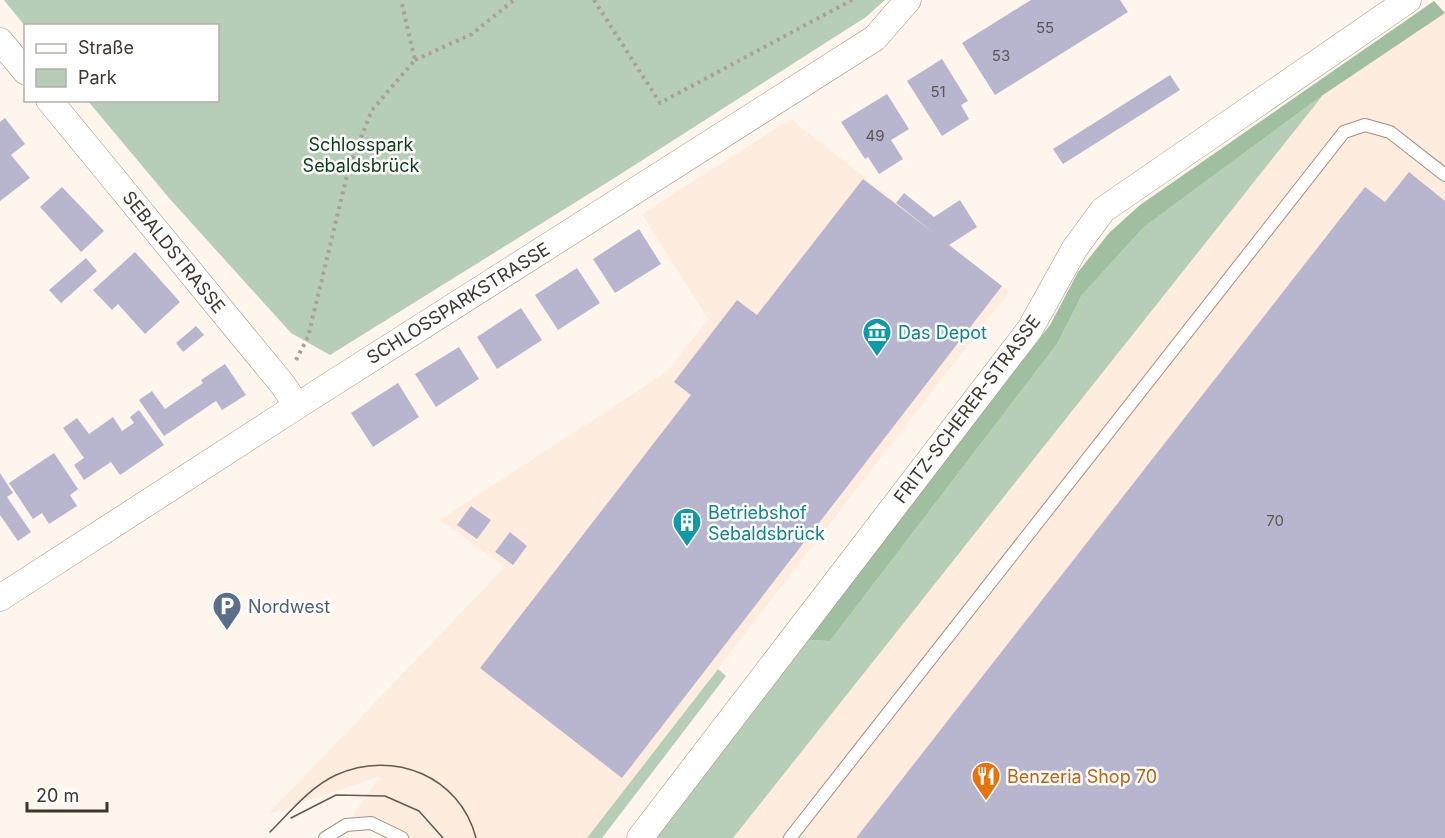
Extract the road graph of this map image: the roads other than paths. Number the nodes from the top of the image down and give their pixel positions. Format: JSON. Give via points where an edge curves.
{"nodes":[{"id":1,"x":908,"y":0,"type":"edge"},
{"id":2,"x":1408,"y":0,"type":"edge"},
{"id":3,"x":0,"y":41,"type":"edge"},
{"id":4,"x":24,"y":70,"type":"edge"},
{"id":5,"x":51,"y":102,"type":"edge"},
{"id":6,"x":1445,"y":176,"type":"edge"},
{"id":7,"x":297,"y":406,"type":"junction"},
{"id":8,"x":0,"y":598,"type":"edge"},
{"id":9,"x":325,"y":838,"type":"edge"},
{"id":10,"x":402,"y":838,"type":"edge"},
{"id":11,"x":640,"y":838,"type":"edge"},
{"id":12,"x":790,"y":838,"type":"edge"}],
"edges":[{"from":1,"to":7,"type":"street","name":"SCHLOSSPARKSTRASSE","via":[[875,38]]},
{"from":2,"to":11,"type":"street","name":"FRITZ-SCHERER-STRASSE","via":[[1103,210],[1075,248],[1030,329]]},
{"from":3,"to":4,"type":"street"},
{"from":5,"to":7,"type":"street","name":"SEBALDSTRASSE"},
{"from":6,"to":12,"type":"lane","via":[[1390,132],[1365,125],[1344,132]]},
{"from":7,"to":8,"type":"street","name":"SCHLOSSPARKSTRASSE"},
{"from":9,"to":10,"type":"lane","via":[[346,825],[371,824]]}]}
